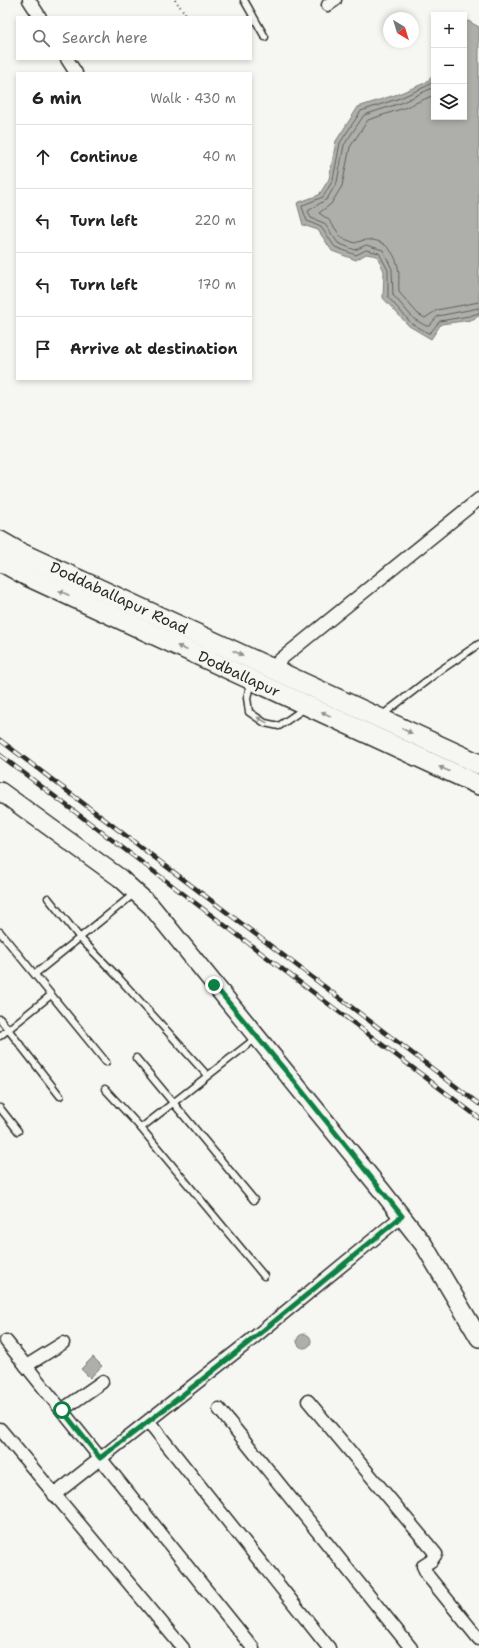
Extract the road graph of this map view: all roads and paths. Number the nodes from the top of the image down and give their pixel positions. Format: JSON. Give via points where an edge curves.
{"nodes":[{"id":1,"x":29,"y":0,"type":"edge"},
{"id":2,"x":175,"y":0,"type":"edge"},
{"id":3,"x":244,"y":0,"type":"edge"},
{"id":4,"x":39,"y":16,"type":"edge"},
{"id":5,"x":187,"y":16,"type":"edge"},
{"id":6,"x":265,"y":37,"type":"dead end"},
{"id":7,"x":68,"y":60,"type":"edge"},
{"id":8,"x":75,"y":72,"type":"edge"},
{"id":9,"x":479,"y":499,"type":"edge"},
{"id":10,"x":0,"y":542,"type":"edge"},
{"id":11,"x":0,"y":561,"type":"edge"},
{"id":12,"x":479,"y":644,"type":"edge"},
{"id":13,"x":270,"y":668,"type":"junction"},
{"id":14,"x":252,"y":680,"type":"junction"},
{"id":15,"x":308,"y":706,"type":"junction"},
{"id":16,"x":379,"y":718,"type":"junction"},
{"id":17,"x":479,"y":764,"type":"edge"},
{"id":18,"x":479,"y":785,"type":"edge"},
{"id":19,"x":0,"y":791,"type":"edge"},
{"id":20,"x":136,"y":892,"type":"junction"},
{"id":21,"x":48,"y":898,"type":"dead end"},
{"id":22,"x":0,"y":932,"type":"edge"},
{"id":23,"x":80,"y":938,"type":"junction"},
{"id":24,"x":35,"y":974,"type":"junction"},
{"id":25,"x":51,"y":995,"type":"junction"},
{"id":26,"x":0,"y":1020,"type":"edge"},
{"id":27,"x":8,"y":1029,"type":"junction"},
{"id":28,"x":0,"y":1036,"type":"edge"},
{"id":29,"x":257,"y":1037,"type":"junction"},
{"id":30,"x":136,"y":1058,"type":"dead end"},
{"id":31,"x":106,"y":1062,"type":"dead end"},
{"id":32,"x":207,"y":1075,"type":"junction"},
{"id":33,"x":105,"y":1089,"type":"dead end"},
{"id":34,"x":60,"y":1096,"type":"dead end"},
{"id":35,"x":172,"y":1103,"type":"junction"},
{"id":36,"x":0,"y":1108,"type":"edge"},
{"id":37,"x":141,"y":1128,"type":"junction"},
{"id":38,"x":18,"y":1131,"type":"dead end"},
{"id":39,"x":254,"y":1200,"type":"dead end"},
{"id":40,"x":402,"y":1216,"type":"junction"},
{"id":41,"x":264,"y":1276,"type":"dead end"},
{"id":42,"x":479,"y":1338,"type":"edge"},
{"id":43,"x":6,"y":1341,"type":"dead end"},
{"id":44,"x":63,"y":1343,"type":"dead end"},
{"id":45,"x":26,"y":1366,"type":"junction"},
{"id":46,"x":102,"y":1382,"type":"dead end"},
{"id":47,"x":308,"y":1401,"type":"dead end"},
{"id":48,"x":219,"y":1409,"type":"dead end"},
{"id":49,"x":62,"y":1410,"type":"junction"},
{"id":50,"x":149,"y":1422,"type":"junction"},
{"id":51,"x":0,"y":1429,"type":"edge"},
{"id":52,"x":100,"y":1458,"type":"junction"},
{"id":53,"x":54,"y":1495,"type":"junction"},
{"id":54,"x":479,"y":1639,"type":"edge"},
{"id":55,"x":183,"y":1648,"type":"edge"},
{"id":56,"x":253,"y":1648,"type":"edge"},
{"id":57,"x":329,"y":1648,"type":"edge"},
{"id":58,"x":411,"y":1648,"type":"edge"}],
"edges":[{"from":1,"to":4,"type":"street"},
{"from":2,"to":5,"type":"path"},
{"from":3,"to":6,"type":"lane"},
{"from":7,"to":8,"type":"street"},
{"from":9,"to":13,"type":"street"},
{"from":10,"to":13,"type":"main road","name":"Doddaballapur Road","one_way":true},
{"from":14,"to":11,"type":"main road","name":"Dodballapur","one_way":true,"via":[[27,576]]},
{"from":12,"to":16,"type":"lane"},
{"from":13,"to":16,"type":"main road","name":"Doddaballapur Road"},
{"from":14,"to":15,"type":"main road","name":"Dodballapur"},
{"from":15,"to":14,"type":"lane","one_way":true,"via":[[280,726],[265,723],[249,712],[246,698]]},
{"from":18,"to":15,"type":"main road","name":"Dodballapur","one_way":true},
{"from":16,"to":17,"type":"main road","name":"Doddaballapur Road","one_way":true},
{"from":19,"to":20,"type":"street"},
{"from":20,"to":23,"type":"lane"},
{"from":20,"to":29,"type":"street","via":[[151,906]]},
{"from":21,"to":23,"type":"lane"},
{"from":22,"to":24,"type":"lane"},
{"from":23,"to":24,"type":"lane"},
{"from":23,"to":32,"type":"lane"},
{"from":24,"to":25,"type":"lane"},
{"from":25,"to":27,"type":"lane"},
{"from":25,"to":31,"type":"lane"},
{"from":26,"to":27,"type":"lane"},
{"from":27,"to":28,"type":"lane"},
{"from":27,"to":34,"type":"lane"},
{"from":29,"to":32,"type":"lane"},
{"from":29,"to":40,"type":"street"},
{"from":30,"to":35,"type":"lane"},
{"from":32,"to":35,"type":"lane"},
{"from":33,"to":37,"type":"lane"},
{"from":35,"to":37,"type":"lane"},
{"from":35,"to":39,"type":"lane"},
{"from":36,"to":38,"type":"lane"},
{"from":37,"to":41,"type":"lane"},
{"from":40,"to":42,"type":"street","via":[[424,1244]]},
{"from":40,"to":50,"type":"street"},
{"from":43,"to":45,"type":"street"},
{"from":44,"to":45,"type":"street"},
{"from":45,"to":49,"type":"street"},
{"from":46,"to":49,"type":"street"},
{"from":47,"to":54,"type":"street","via":[[436,1554],[423,1566],[428,1576]]},
{"from":48,"to":58,"type":"street"},
{"from":49,"to":52,"type":"street"},
{"from":50,"to":52,"type":"street"},
{"from":50,"to":57,"type":"street"},
{"from":51,"to":53,"type":"street"},
{"from":52,"to":53,"type":"street"},
{"from":52,"to":56,"type":"street"},
{"from":53,"to":55,"type":"street"}]}
